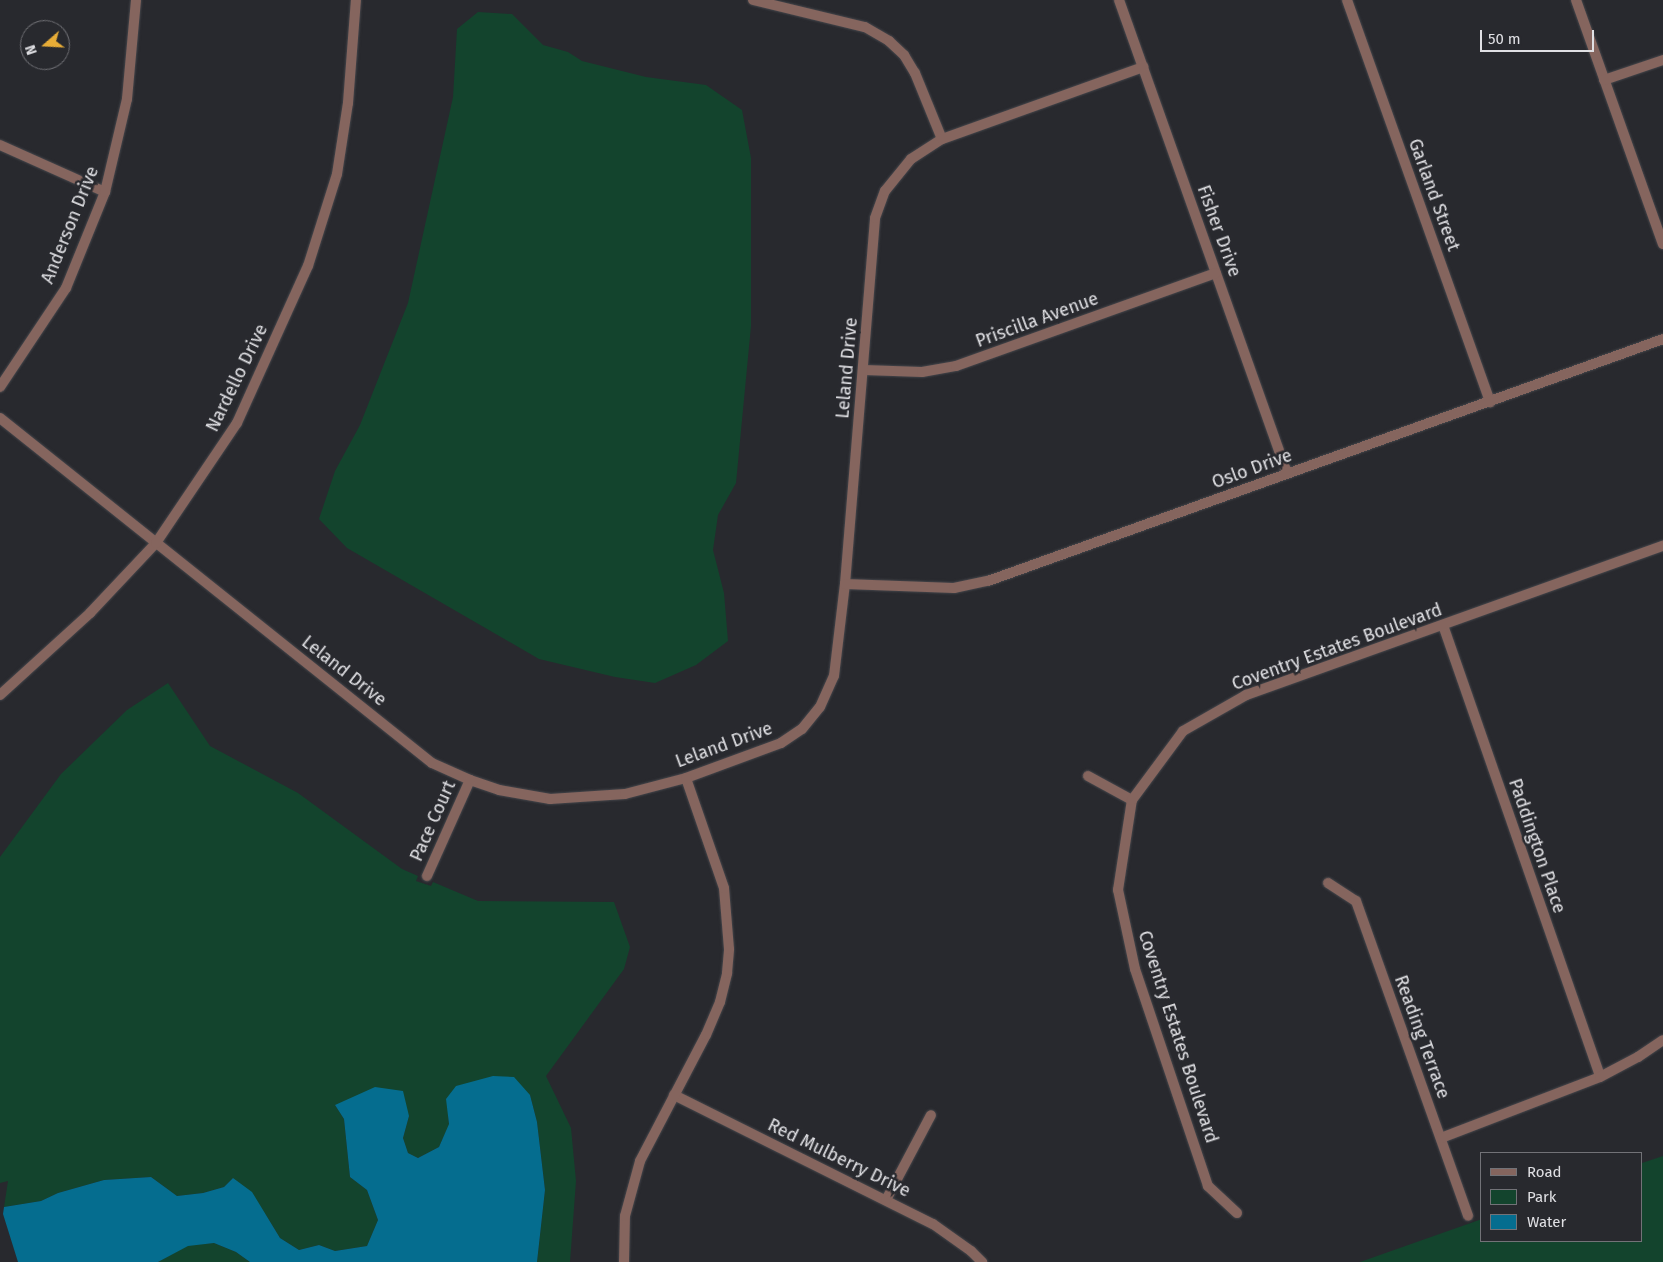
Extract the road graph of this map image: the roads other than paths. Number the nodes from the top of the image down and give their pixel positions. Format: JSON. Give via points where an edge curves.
{"nodes":[{"id":1,"x":136,"y":0,"type":"edge"},
{"id":2,"x":356,"y":0,"type":"edge"},
{"id":3,"x":753,"y":0,"type":"edge"},
{"id":4,"x":1118,"y":0,"type":"edge"},
{"id":5,"x":1347,"y":0,"type":"edge"},
{"id":6,"x":1576,"y":0,"type":"edge"},
{"id":7,"x":1663,"y":60,"type":"edge"},
{"id":8,"x":1143,"y":67,"type":"junction"},
{"id":9,"x":1604,"y":80,"type":"junction"},
{"id":10,"x":942,"y":140,"type":"junction"},
{"id":11,"x":0,"y":145,"type":"edge"},
{"id":12,"x":105,"y":192,"type":"junction"},
{"id":13,"x":1663,"y":244,"type":"edge"},
{"id":14,"x":1216,"y":273,"type":"junction"},
{"id":15,"x":1663,"y":340,"type":"edge"},
{"id":16,"x":864,"y":370,"type":"junction"},
{"id":17,"x":0,"y":387,"type":"edge"},
{"id":18,"x":1490,"y":402,"type":"junction"},
{"id":19,"x":0,"y":418,"type":"edge"},
{"id":20,"x":1287,"y":473,"type":"junction"},
{"id":21,"x":156,"y":544,"type":"junction"},
{"id":22,"x":1663,"y":546,"type":"edge"},
{"id":23,"x":845,"y":584,"type":"junction"},
{"id":24,"x":1443,"y":625,"type":"junction"},
{"id":25,"x":0,"y":695,"type":"edge"},
{"id":26,"x":1088,"y":776,"type":"dead end"},
{"id":27,"x":686,"y":778,"type":"junction"},
{"id":28,"x":470,"y":780,"type":"junction"},
{"id":29,"x":1132,"y":800,"type":"junction"},
{"id":30,"x":427,"y":876,"type":"dead end"},
{"id":31,"x":1328,"y":883,"type":"dead end"},
{"id":32,"x":1663,"y":1040,"type":"edge"},
{"id":33,"x":1600,"y":1077,"type":"junction"},
{"id":34,"x":674,"y":1095,"type":"junction"},
{"id":35,"x":930,"y":1115,"type":"dead end"},
{"id":36,"x":1441,"y":1138,"type":"junction"},
{"id":37,"x":886,"y":1200,"type":"junction"},
{"id":38,"x":1237,"y":1213,"type":"dead end"},
{"id":39,"x":1468,"y":1216,"type":"dead end"},
{"id":40,"x":624,"y":1262,"type":"edge"},
{"id":41,"x":982,"y":1262,"type":"edge"}],
"edges":[{"from":1,"to":12,"type":"street","name":"Anderson Drive","via":[[127,99]]},
{"from":2,"to":21,"type":"street","name":"Nardello Drive","via":[[348,103],[337,174],[308,266],[237,423]]},
{"from":3,"to":10,"type":"street","via":[[865,28],[889,41],[904,55],[915,73]]},
{"from":4,"to":8,"type":"street","name":"Fisher Drive"},
{"from":5,"to":18,"type":"street","name":"Garland Street"},
{"from":6,"to":9,"type":"street"},
{"from":7,"to":9,"type":"street"},
{"from":8,"to":10,"type":"street","name":"Leland Drive"},
{"from":8,"to":14,"type":"street","name":"Fisher Drive"},
{"from":9,"to":13,"type":"street"},
{"from":10,"to":16,"type":"street","name":"Leland Drive","via":[[911,159],[885,191],[875,218]]},
{"from":11,"to":12,"type":"street"},
{"from":12,"to":17,"type":"street","name":"Anderson Drive","via":[[66,288]]},
{"from":14,"to":16,"type":"street","name":"Priscilla Avenue","via":[[956,366],[922,372]]},
{"from":14,"to":20,"type":"street","name":"Fisher Drive"},
{"from":15,"to":18,"type":"street","name":"Oslo Drive"},
{"from":16,"to":23,"type":"street","name":"Leland Drive"},
{"from":18,"to":20,"type":"street","name":"Oslo Drive"},
{"from":19,"to":21,"type":"street","name":"Leland Drive"},
{"from":20,"to":23,"type":"street","name":"Oslo Drive","via":[[988,581],[954,588]]},
{"from":21,"to":25,"type":"street","name":"Nardello Drive","via":[[90,613]]},
{"from":21,"to":28,"type":"street","name":"Leland Drive","via":[[432,763]]},
{"from":22,"to":24,"type":"street","name":"Coventry Estates Boulevard"},
{"from":23,"to":27,"type":"street","name":"Leland Drive","via":[[834,676],[820,707],[802,728],[781,743]]},
{"from":24,"to":29,"type":"street","name":"Coventry Estates Boulevard","via":[[1246,695],[1183,731]]},
{"from":24,"to":33,"type":"street","name":"Paddington Place"},
{"from":26,"to":29,"type":"street"},
{"from":27,"to":28,"type":"street","name":"Leland Drive","via":[[625,794],[550,799],[499,790]]},
{"from":27,"to":34,"type":"street","via":[[724,888],[729,949],[720,1002]]},
{"from":28,"to":30,"type":"street","name":"Pace Court"},
{"from":29,"to":38,"type":"street","name":"Coventry Estates Boulevard","via":[[1118,890],[1135,969],[1208,1186]]},
{"from":31,"to":36,"type":"street","name":"Reading Terrace","via":[[1356,901]]},
{"from":32,"to":33,"type":"street"},
{"from":33,"to":36,"type":"street"},
{"from":34,"to":37,"type":"street","name":"Red Mulberry Drive"},
{"from":34,"to":40,"type":"street","via":[[640,1160],[625,1216]]},
{"from":35,"to":37,"type":"street"},
{"from":36,"to":39,"type":"street","name":"Reading Terrace"},
{"from":37,"to":41,"type":"street","name":"Red Mulberry Drive","via":[[933,1224]]}]}
